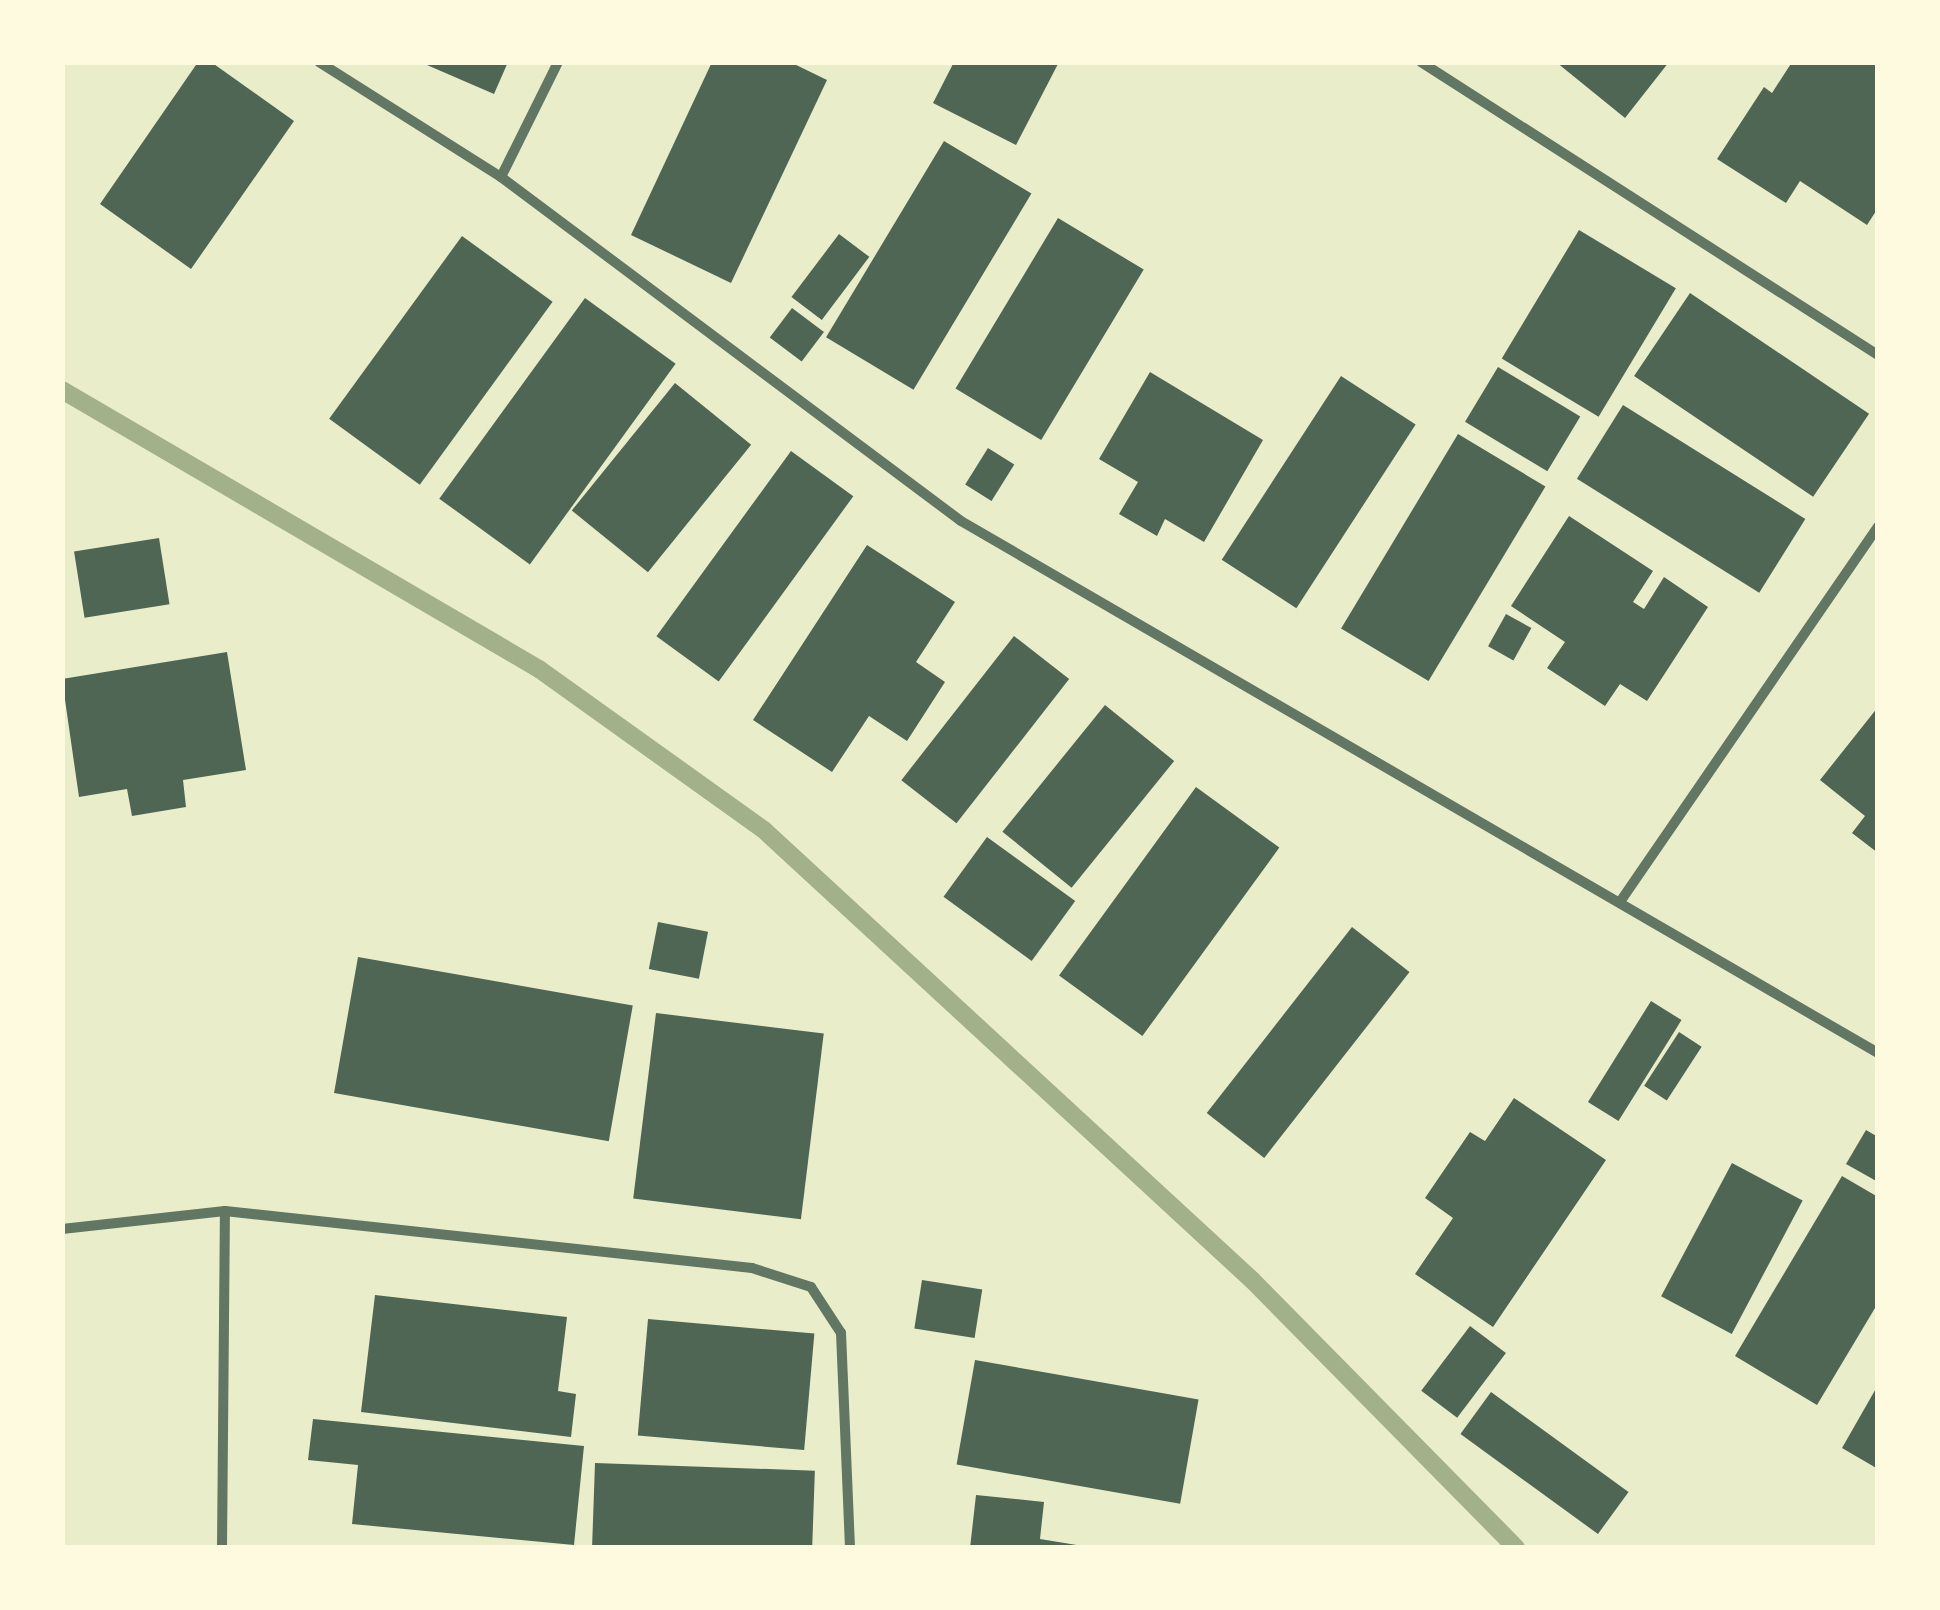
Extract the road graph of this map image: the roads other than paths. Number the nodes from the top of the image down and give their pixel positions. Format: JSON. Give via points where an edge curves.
{"nodes":[{"id":1,"x":320,"y":62,"type":"edge"},
{"id":2,"x":558,"y":62,"type":"edge"},
{"id":3,"x":1421,"y":62,"type":"edge"},
{"id":4,"x":501,"y":177,"type":"junction"},
{"id":5,"x":1878,"y":355,"type":"edge"},
{"id":6,"x":1878,"y":526,"type":"edge"},
{"id":7,"x":1622,"y":899,"type":"junction"},
{"id":8,"x":1878,"y":1053,"type":"edge"},
{"id":9,"x":225,"y":1211,"type":"junction"},
{"id":10,"x":62,"y":1229,"type":"edge"},
{"id":11,"x":222,"y":1548,"type":"edge"},
{"id":12,"x":850,"y":1548,"type":"edge"}],
"edges":[{"from":1,"to":4,"type":"street"},
{"from":2,"to":4,"type":"street"},
{"from":3,"to":5,"type":"street"},
{"from":4,"to":7,"type":"street","via":[[960,521]]},
{"from":6,"to":7,"type":"street"},
{"from":7,"to":8,"type":"street"},
{"from":9,"to":10,"type":"street"},
{"from":9,"to":11,"type":"street"},
{"from":9,"to":12,"type":"street","via":[[752,1268],[811,1287],[840,1334]]}]}
